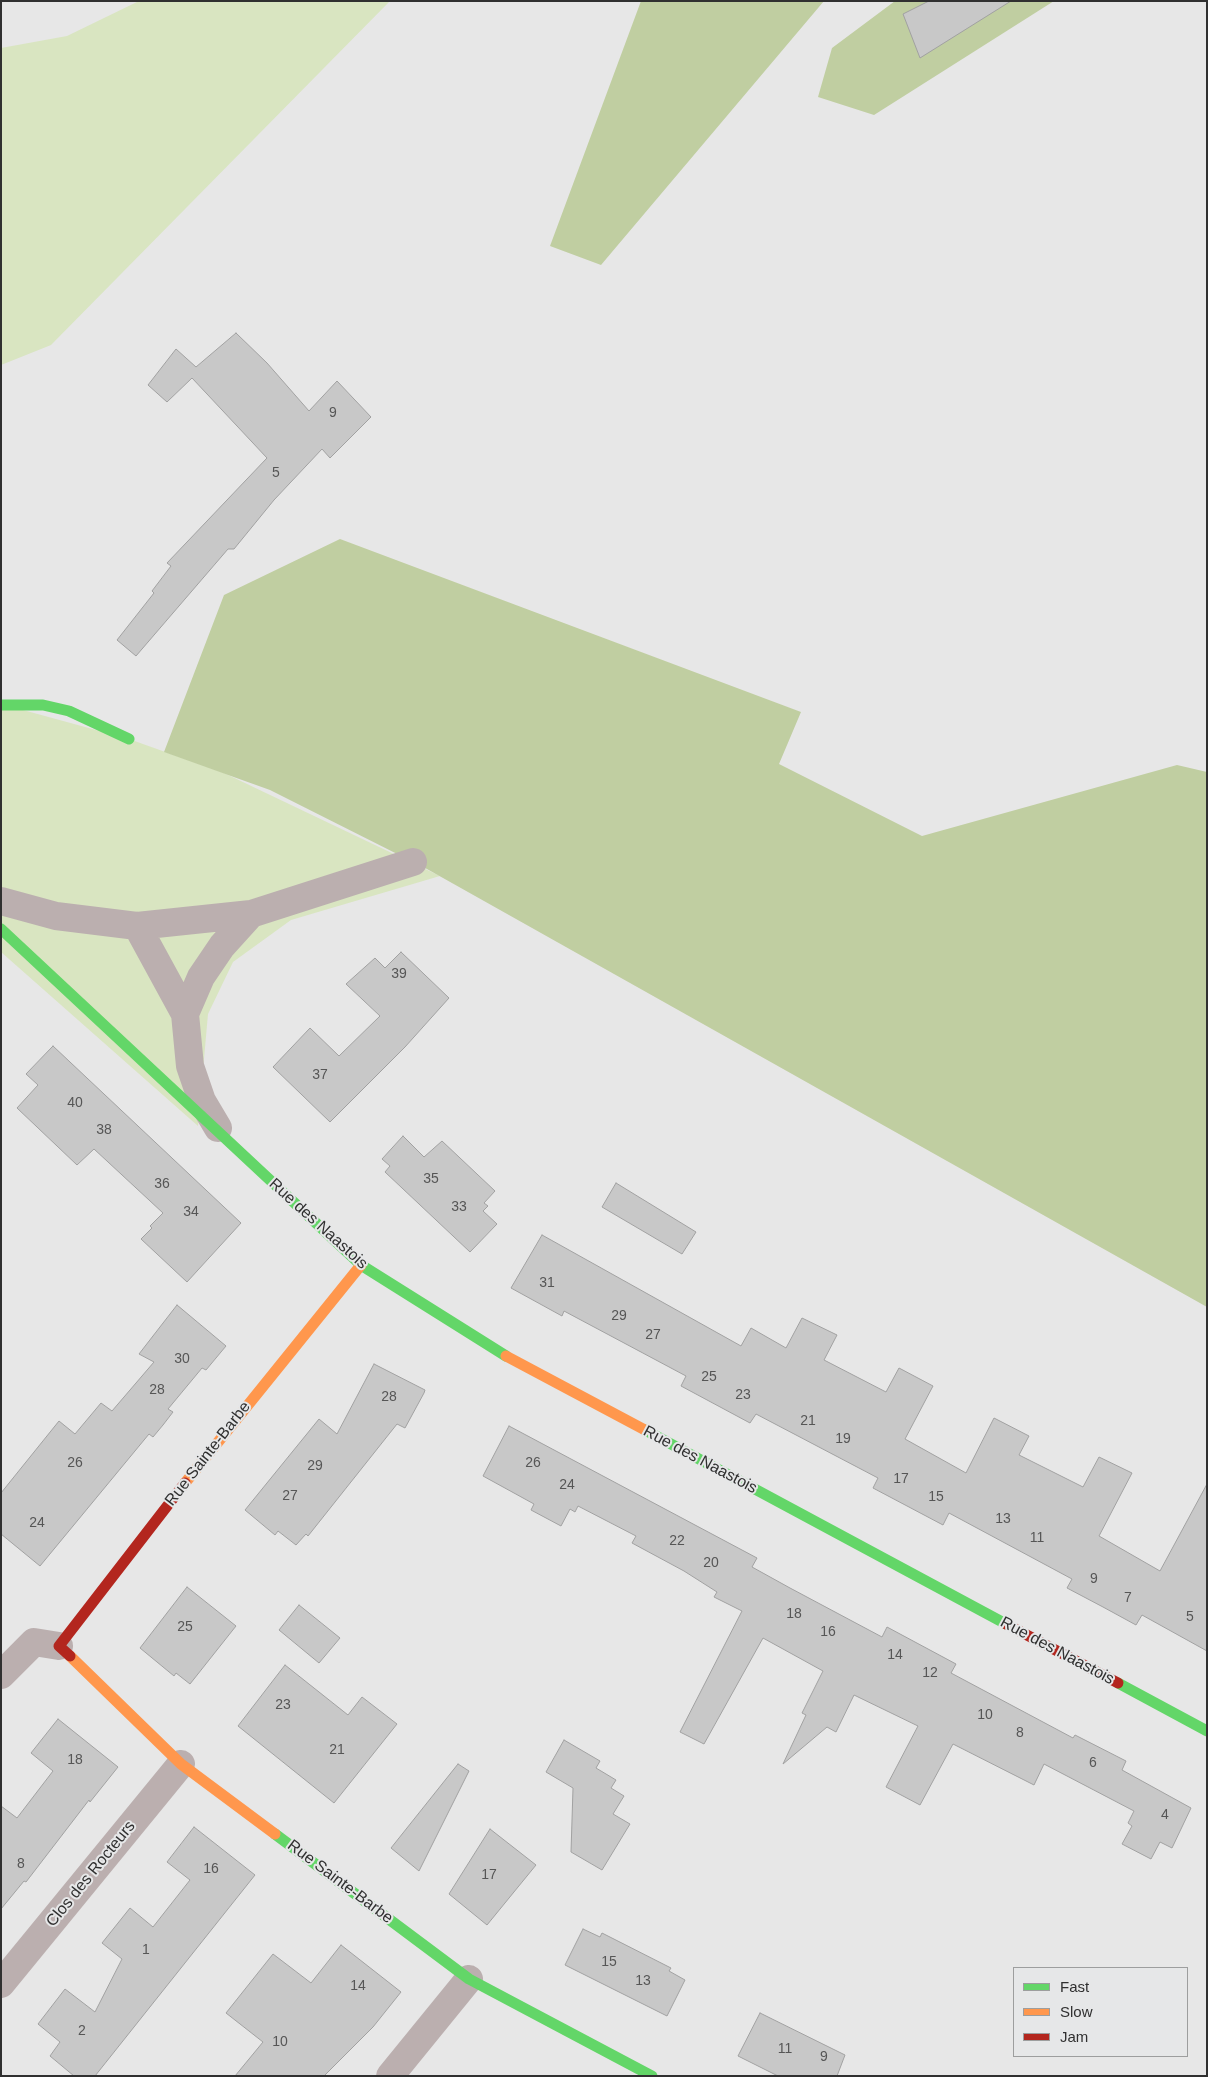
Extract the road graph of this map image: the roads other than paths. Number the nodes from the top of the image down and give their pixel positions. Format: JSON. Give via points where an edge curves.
{"nodes":[{"id":1,"x":1,"y":705,"type":"edge"},
{"id":2,"x":129,"y":739,"type":"dead end"},
{"id":3,"x":413,"y":862,"type":"dead end"},
{"id":4,"x":1,"y":901,"type":"edge"},
{"id":5,"x":251,"y":914,"type":"junction"},
{"id":6,"x":137,"y":926,"type":"junction"},
{"id":7,"x":1,"y":929,"type":"edge"},
{"id":8,"x":185,"y":1014,"type":"junction"},
{"id":9,"x":226,"y":1141,"type":"junction"},
{"id":10,"x":361,"y":1265,"type":"junction"},
{"id":11,"x":58,"y":1646,"type":"junction"},
{"id":12,"x":1,"y":1675,"type":"edge"},
{"id":13,"x":1207,"y":1731,"type":"edge"},
{"id":14,"x":181,"y":1764,"type":"junction"},
{"id":15,"x":469,"y":1979,"type":"junction"},
{"id":16,"x":1,"y":1984,"type":"edge"},
{"id":17,"x":390,"y":2076,"type":"edge"},
{"id":18,"x":652,"y":2076,"type":"edge"}],
"edges":[{"from":1,"to":2,"type":"street","via":[[42,705],[69,711]]},
{"from":3,"to":5,"type":"street"},
{"from":4,"to":6,"type":"street","via":[[56,916]]},
{"from":5,"to":6,"type":"street"},
{"from":5,"to":8,"type":"street","via":[[222,946],[202,977]]},
{"from":6,"to":8,"type":"street","name":"Rue des Naastois"},
{"from":7,"to":9,"type":"street","name":"Rue des Naastois"},
{"from":8,"to":9,"type":"street","name":"Rue des Naastois","via":[[190,1066],[202,1101]]},
{"from":9,"to":10,"type":"street","name":"Rue des Naastois"},
{"from":10,"to":11,"type":"street","name":"Rue Sainte-Barbe"},
{"from":10,"to":13,"type":"street","name":"Rue des Naastois","via":[[507,1358]]},
{"from":11,"to":12,"type":"street","via":[[34,1642]]},
{"from":11,"to":14,"type":"street","name":"Rue Sainte-Barbe"},
{"from":14,"to":15,"type":"street","name":"Rue Sainte-Barbe"},
{"from":14,"to":16,"type":"street","name":"Clos des Rocteurs"},
{"from":15,"to":17,"type":"street"},
{"from":15,"to":18,"type":"street","name":"Rue Sainte-Barbe"}]}
